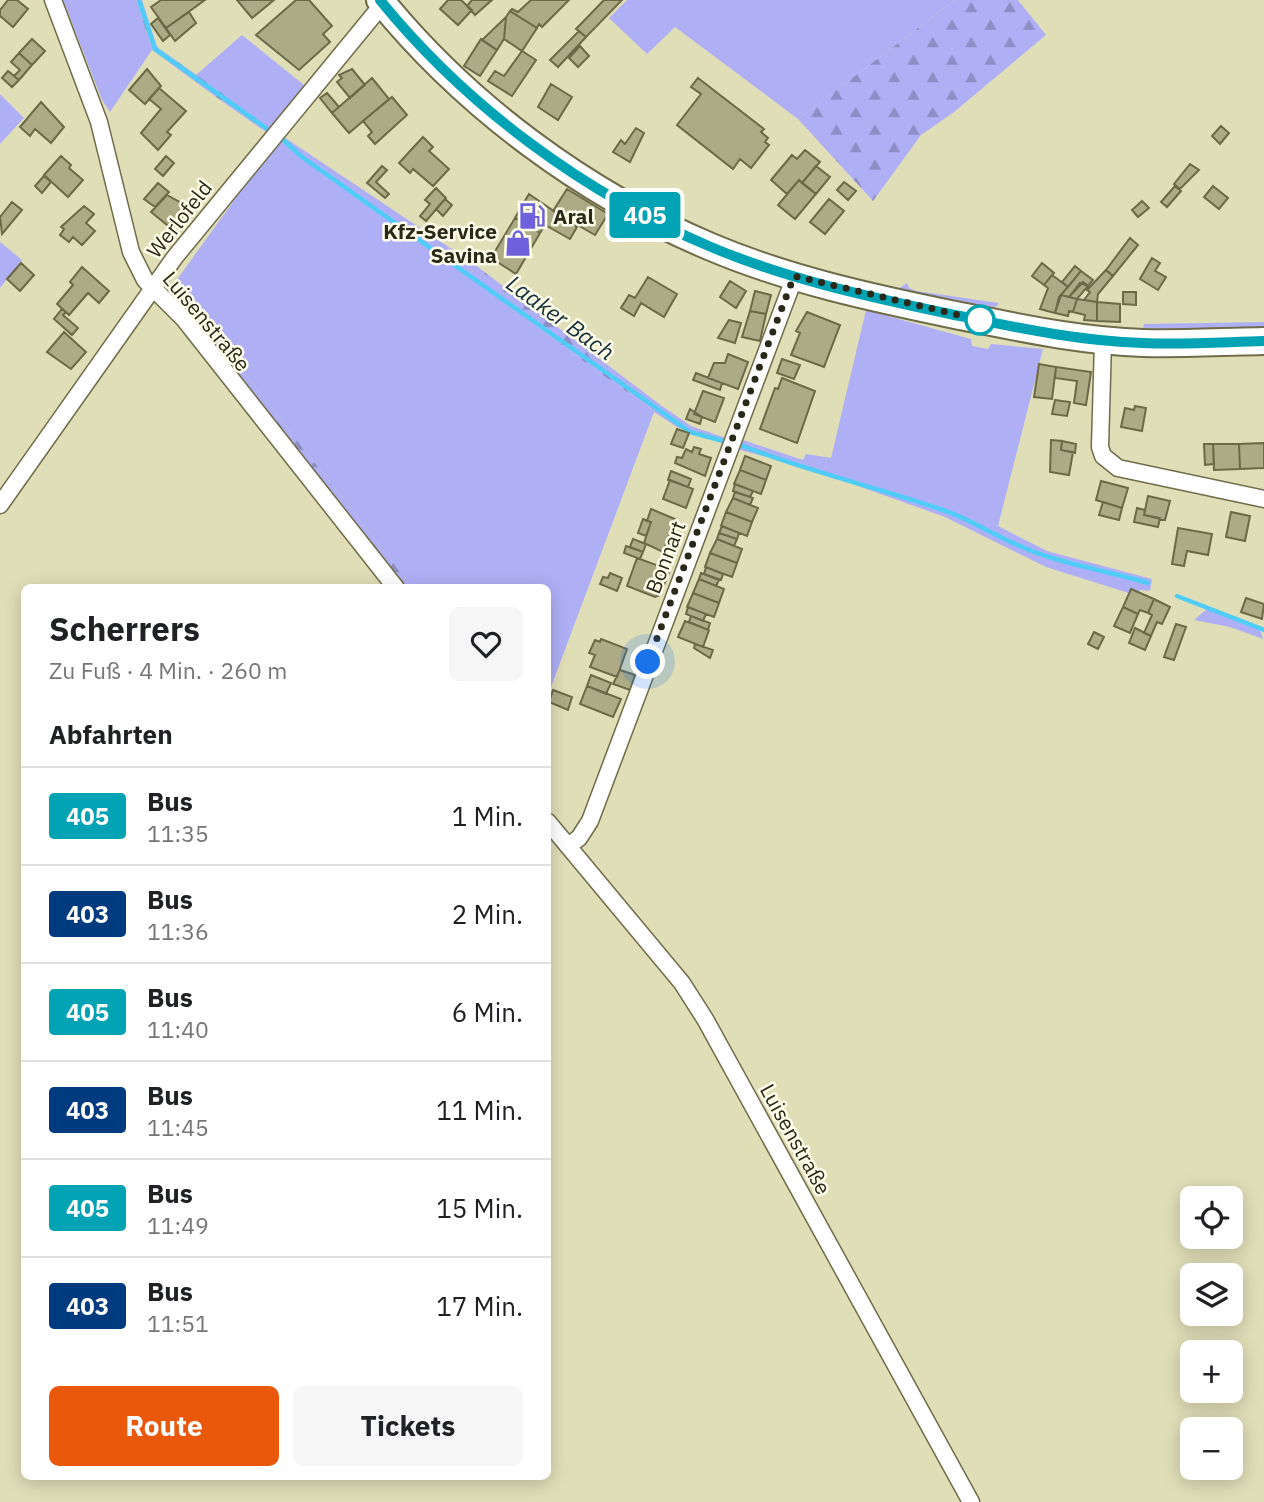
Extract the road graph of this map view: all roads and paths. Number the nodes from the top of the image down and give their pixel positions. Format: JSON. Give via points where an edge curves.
{"nodes":[{"id":1,"x":53,"y":0,"type":"edge"},
{"id":2,"x":383,"y":1,"type":"edge"},
{"id":3,"x":794,"y":276,"type":"junction"},
{"id":4,"x":153,"y":286,"type":"junction"},
{"id":5,"x":1103,"y":341,"type":"junction"},
{"id":6,"x":1264,"y":341,"type":"edge"},
{"id":7,"x":1264,"y":499,"type":"edge"},
{"id":8,"x":0,"y":505,"type":"edge"},
{"id":9,"x":393,"y":584,"type":"edge"},
{"id":10,"x":551,"y":826,"type":"edge"},
{"id":11,"x":568,"y":846,"type":"junction"},
{"id":12,"x":971,"y":1502,"type":"edge"}],
"edges":[{"from":1,"to":4,"type":"street","name":"Luisenstraße","via":[[99,122],[131,252]]},
{"from":2,"to":3,"type":"main road","via":[[480,102],[570,170],[683,234]]},
{"from":2,"to":4,"type":"street","name":"Werlofeld"},
{"from":3,"to":5,"type":"main road","via":[[922,308]]},
{"from":3,"to":11,"type":"street","name":"Bonnart","via":[[590,821]]},
{"from":4,"to":8,"type":"street","name":"Werlofeld"},
{"from":4,"to":9,"type":"street","name":"Luisenstraße"},
{"from":5,"to":6,"type":"main road"},
{"from":5,"to":7,"type":"street","via":[[1103,456],[1125,470]]},
{"from":10,"to":11,"type":"street","name":"Luisenstraße"},
{"from":11,"to":12,"type":"street","name":"Luisenstraße","via":[[682,983],[705,1018]]}]}
